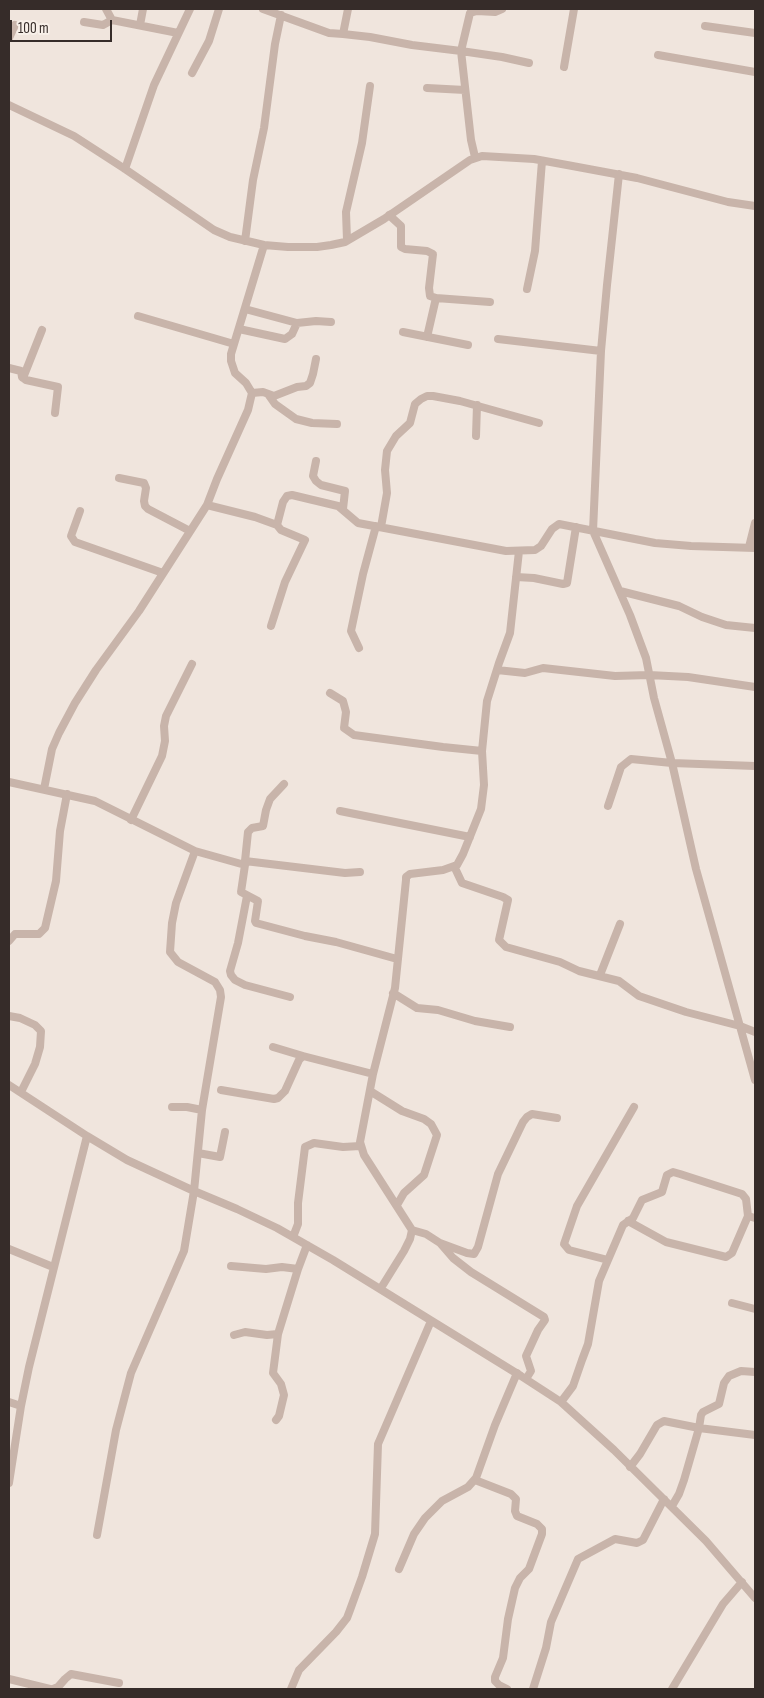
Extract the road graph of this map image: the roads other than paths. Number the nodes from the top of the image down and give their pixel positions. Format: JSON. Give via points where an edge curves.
{"nodes":[{"id":1,"x":106,"y":9,"type":"edge"},
{"id":2,"x":143,"y":9,"type":"edge"},
{"id":3,"x":190,"y":9,"type":"edge"},
{"id":4,"x":219,"y":9,"type":"edge"},
{"id":5,"x":263,"y":9,"type":"edge"},
{"id":6,"x":348,"y":9,"type":"edge"},
{"id":7,"x":502,"y":9,"type":"edge"},
{"id":8,"x":574,"y":9,"type":"edge"},
{"id":9,"x":281,"y":15,"type":"junction"},
{"id":10,"x":112,"y":20,"type":"junction"},
{"id":11,"x":84,"y":22,"type":"dead end"},
{"id":12,"x":15,"y":25,"type":"dead end"},
{"id":13,"x":140,"y":25,"type":"junction"},
{"id":14,"x":705,"y":26,"type":"dead end"},
{"id":15,"x":178,"y":33,"type":"junction"},
{"id":16,"x":755,"y":33,"type":"edge"},
{"id":17,"x":343,"y":34,"type":"junction"},
{"id":18,"x":9,"y":38,"type":"edge"},
{"id":19,"x":461,"y":52,"type":"junction"},
{"id":20,"x":658,"y":55,"type":"dead end"},
{"id":21,"x":529,"y":63,"type":"dead end"},
{"id":22,"x":564,"y":67,"type":"dead end"},
{"id":23,"x":755,"y":72,"type":"edge"},
{"id":24,"x":192,"y":73,"type":"dead end"},
{"id":25,"x":370,"y":86,"type":"dead end"},
{"id":26,"x":427,"y":88,"type":"dead end"},
{"id":27,"x":466,"y":90,"type":"junction"},
{"id":28,"x":9,"y":105,"type":"edge"},
{"id":29,"x":479,"y":156,"type":"junction"},
{"id":30,"x":542,"y":161,"type":"junction"},
{"id":31,"x":125,"y":169,"type":"junction"},
{"id":32,"x":619,"y":174,"type":"junction"},
{"id":33,"x":755,"y":206,"type":"edge"},
{"id":34,"x":391,"y":217,"type":"junction"},
{"id":35,"x":347,"y":240,"type":"junction"},
{"id":36,"x":245,"y":241,"type":"junction"},
{"id":37,"x":264,"y":245,"type":"junction"},
{"id":38,"x":527,"y":289,"type":"dead end"},
{"id":39,"x":436,"y":298,"type":"junction"},
{"id":40,"x":490,"y":302,"type":"dead end"},
{"id":41,"x":245,"y":309,"type":"junction"},
{"id":42,"x":138,"y":316,"type":"dead end"},
{"id":43,"x":331,"y":322,"type":"dead end"},
{"id":44,"x":297,"y":323,"type":"junction"},
{"id":45,"x":239,"y":329,"type":"junction"},
{"id":46,"x":42,"y":330,"type":"dead end"},
{"id":47,"x":403,"y":332,"type":"dead end"},
{"id":48,"x":427,"y":337,"type":"junction"},
{"id":49,"x":498,"y":339,"type":"dead end"},
{"id":50,"x":234,"y":344,"type":"junction"},
{"id":51,"x":468,"y":345,"type":"dead end"},
{"id":52,"x":602,"y":351,"type":"junction"},
{"id":53,"x":316,"y":359,"type":"dead end"},
{"id":54,"x":9,"y":368,"type":"edge"},
{"id":55,"x":23,"y":378,"type":"junction"},
{"id":56,"x":252,"y":393,"type":"junction"},
{"id":57,"x":268,"y":394,"type":"junction"},
{"id":58,"x":477,"y":405,"type":"junction"},
{"id":59,"x":55,"y":412,"type":"dead end"},
{"id":60,"x":539,"y":423,"type":"dead end"},
{"id":61,"x":337,"y":424,"type":"dead end"},
{"id":62,"x":476,"y":436,"type":"dead end"},
{"id":63,"x":316,"y":461,"type":"dead end"},
{"id":64,"x":119,"y":478,"type":"dead end"},
{"id":65,"x":207,"y":505,"type":"junction"},
{"id":66,"x":343,"y":509,"type":"junction"},
{"id":67,"x":80,"y":511,"type":"dead end"},
{"id":68,"x":755,"y":523,"type":"edge"},
{"id":69,"x":277,"y":525,"type":"junction"},
{"id":70,"x":378,"y":527,"type":"junction"},
{"id":71,"x":576,"y":527,"type":"junction"},
{"id":72,"x":190,"y":531,"type":"junction"},
{"id":73,"x":593,"y":531,"type":"junction"},
{"id":74,"x":752,"y":548,"type":"edge"},
{"id":75,"x":519,"y":551,"type":"junction"},
{"id":76,"x":163,"y":573,"type":"junction"},
{"id":77,"x":516,"y":577,"type":"junction"},
{"id":78,"x":620,"y":591,"type":"junction"},
{"id":79,"x":271,"y":626,"type":"dead end"},
{"id":80,"x":755,"y":628,"type":"edge"},
{"id":81,"x":359,"y":648,"type":"dead end"},
{"id":82,"x":192,"y":664,"type":"dead end"},
{"id":83,"x":497,"y":670,"type":"junction"},
{"id":84,"x":649,"y":675,"type":"junction"},
{"id":85,"x":755,"y":687,"type":"edge"},
{"id":86,"x":330,"y":693,"type":"dead end"},
{"id":87,"x":482,"y":750,"type":"junction"},
{"id":88,"x":672,"y":763,"type":"junction"},
{"id":89,"x":755,"y":766,"type":"edge"},
{"id":90,"x":9,"y":782,"type":"edge"},
{"id":91,"x":284,"y":784,"type":"dead end"},
{"id":92,"x":44,"y":789,"type":"junction"},
{"id":93,"x":66,"y":794,"type":"junction"},
{"id":94,"x":608,"y":806,"type":"dead end"},
{"id":95,"x":340,"y":811,"type":"dead end"},
{"id":96,"x":131,"y":820,"type":"junction"},
{"id":97,"x":470,"y":837,"type":"junction"},
{"id":98,"x":195,"y":851,"type":"junction"},
{"id":99,"x":245,"y":863,"type":"junction"},
{"id":100,"x":454,"y":866,"type":"junction"},
{"id":101,"x":360,"y":872,"type":"dead end"},
{"id":102,"x":246,"y":896,"type":"junction"},
{"id":103,"x":620,"y":924,"type":"dead end"},
{"id":104,"x":9,"y":941,"type":"edge"},
{"id":105,"x":397,"y":959,"type":"junction"},
{"id":106,"x":600,"y":976,"type":"junction"},
{"id":107,"x":393,"y":993,"type":"junction"},
{"id":108,"x":290,"y":997,"type":"dead end"},
{"id":109,"x":9,"y":1016,"type":"edge"},
{"id":110,"x":740,"y":1026,"type":"junction"},
{"id":111,"x":510,"y":1027,"type":"dead end"},
{"id":112,"x":755,"y":1032,"type":"edge"},
{"id":113,"x":273,"y":1047,"type":"dead end"},
{"id":114,"x":303,"y":1056,"type":"junction"},
{"id":115,"x":373,"y":1074,"type":"junction"},
{"id":116,"x":755,"y":1080,"type":"edge"},
{"id":117,"x":9,"y":1085,"type":"edge"},
{"id":118,"x":221,"y":1090,"type":"dead end"},
{"id":119,"x":370,"y":1091,"type":"junction"},
{"id":120,"x":21,"y":1092,"type":"junction"},
{"id":121,"x":172,"y":1107,"type":"dead end"},
{"id":122,"x":634,"y":1108,"type":"dead end"},
{"id":123,"x":202,"y":1110,"type":"junction"},
{"id":124,"x":557,"y":1118,"type":"dead end"},
{"id":125,"x":225,"y":1132,"type":"dead end"},
{"id":126,"x":87,"y":1136,"type":"junction"},
{"id":127,"x":360,"y":1146,"type":"junction"},
{"id":128,"x":198,"y":1153,"type":"junction"},
{"id":129,"x":194,"y":1191,"type":"junction"},
{"id":130,"x":397,"y":1205,"type":"junction"},
{"id":131,"x":752,"y":1217,"type":"edge"},
{"id":132,"x":628,"y":1221,"type":"junction"},
{"id":133,"x":412,"y":1230,"type":"junction"},
{"id":134,"x":293,"y":1237,"type":"junction"},
{"id":135,"x":440,"y":1243,"type":"junction"},
{"id":136,"x":307,"y":1245,"type":"junction"},
{"id":137,"x":9,"y":1249,"type":"edge"},
{"id":138,"x":608,"y":1260,"type":"junction"},
{"id":139,"x":231,"y":1266,"type":"dead end"},
{"id":140,"x":54,"y":1267,"type":"junction"},
{"id":141,"x":298,"y":1269,"type":"junction"},
{"id":142,"x":381,"y":1288,"type":"junction"},
{"id":143,"x":732,"y":1303,"type":"dead end"},
{"id":144,"x":755,"y":1309,"type":"edge"},
{"id":145,"x":431,"y":1321,"type":"junction"},
{"id":146,"x":278,"y":1334,"type":"junction"},
{"id":147,"x":234,"y":1335,"type":"dead end"},
{"id":148,"x":755,"y":1372,"type":"edge"},
{"id":149,"x":517,"y":1373,"type":"junction"},
{"id":150,"x":526,"y":1379,"type":"junction"},
{"id":151,"x":9,"y":1402,"type":"edge"},
{"id":152,"x":561,"y":1402,"type":"junction"},
{"id":153,"x":21,"y":1406,"type":"junction"},
{"id":154,"x":276,"y":1420,"type":"dead end"},
{"id":155,"x":699,"y":1428,"type":"junction"},
{"id":156,"x":755,"y":1435,"type":"edge"},
{"id":157,"x":630,"y":1467,"type":"junction"},
{"id":158,"x":475,"y":1480,"type":"junction"},
{"id":159,"x":9,"y":1483,"type":"edge"},
{"id":160,"x":664,"y":1499,"type":"junction"},
{"id":161,"x":672,"y":1506,"type":"junction"},
{"id":162,"x":97,"y":1536,"type":"dead end"},
{"id":163,"x":399,"y":1569,"type":"dead end"},
{"id":164,"x":742,"y":1582,"type":"junction"},
{"id":165,"x":755,"y":1598,"type":"edge"},
{"id":166,"x":9,"y":1679,"type":"edge"},
{"id":167,"x":119,"y":1683,"type":"dead end"},
{"id":168,"x":51,"y":1689,"type":"edge"},
{"id":169,"x":291,"y":1689,"type":"edge"},
{"id":170,"x":507,"y":1689,"type":"edge"},
{"id":171,"x":533,"y":1689,"type":"edge"},
{"id":172,"x":672,"y":1689,"type":"edge"}],
"edges":[{"from":1,"to":10,"type":"street"},
{"from":2,"to":13,"type":"street"},
{"from":3,"to":15,"type":"street"},
{"from":4,"to":24,"type":"street","via":[[209,41]]},
{"from":5,"to":9,"type":"street"},
{"from":6,"to":17,"type":"street"},
{"from":7,"to":19,"type":"street","via":[[470,13]]},
{"from":8,"to":22,"type":"street"},
{"from":9,"to":17,"type":"street","via":[[328,33]]},
{"from":9,"to":36,"type":"street"},
{"from":10,"to":11,"type":"street","via":[[103,25]]},
{"from":10,"to":13,"type":"street"},
{"from":12,"to":18,"type":"street"},
{"from":13,"to":15,"type":"street"},
{"from":14,"to":16,"type":"street"},
{"from":15,"to":31,"type":"street","via":[[154,85]]},
{"from":17,"to":19,"type":"street"},
{"from":19,"to":21,"type":"street"},
{"from":19,"to":27,"type":"street"},
{"from":20,"to":23,"type":"street"},
{"from":25,"to":35,"type":"street","via":[[362,143],[346,212]]},
{"from":26,"to":27,"type":"street"},
{"from":27,"to":29,"type":"street","via":[[471,140]]},
{"from":28,"to":31,"type":"street","via":[[62,130]]},
{"from":29,"to":30,"type":"street"},
{"from":29,"to":34,"type":"street"},
{"from":30,"to":32,"type":"street"},
{"from":30,"to":38,"type":"street","via":[[535,251]]},
{"from":31,"to":36,"type":"street","via":[[203,224]]},
{"from":32,"to":33,"type":"street"},
{"from":32,"to":52,"type":"street"},
{"from":34,"to":35,"type":"street"},
{"from":34,"to":39,"type":"street","via":[[401,226],[401,247],[427,250],[433,254],[429,294]]},
{"from":35,"to":37,"type":"street","via":[[317,247]]},
{"from":36,"to":37,"type":"street"},
{"from":37,"to":41,"type":"street"},
{"from":39,"to":40,"type":"street"},
{"from":39,"to":48,"type":"street"},
{"from":41,"to":44,"type":"street"},
{"from":41,"to":45,"type":"street"},
{"from":42,"to":50,"type":"street"},
{"from":43,"to":44,"type":"street"},
{"from":44,"to":45,"type":"street","via":[[286,339]]},
{"from":45,"to":50,"type":"street"},
{"from":46,"to":55,"type":"street"},
{"from":47,"to":48,"type":"street"},
{"from":48,"to":51,"type":"street"},
{"from":49,"to":52,"type":"street"},
{"from":50,"to":56,"type":"street","via":[[230,361],[232,367]]},
{"from":52,"to":73,"type":"street"},
{"from":53,"to":57,"type":"street","via":[[310,383],[306,386],[274,396]]},
{"from":54,"to":55,"type":"street","via":[[21,371]]},
{"from":55,"to":59,"type":"street","via":[[58,387]]},
{"from":56,"to":57,"type":"street"},
{"from":56,"to":65,"type":"street","via":[[248,410]]},
{"from":57,"to":61,"type":"street","via":[[296,419]]},
{"from":58,"to":60,"type":"street"},
{"from":58,"to":62,"type":"street"},
{"from":58,"to":70,"type":"street","via":[[433,396],[417,401],[410,423],[396,436],[387,451],[387,493]]},
{"from":63,"to":66,"type":"street","via":[[316,481],[345,491]]},
{"from":64,"to":72,"type":"street","via":[[144,483],[145,506]]},
{"from":65,"to":69,"type":"street"},
{"from":65,"to":72,"type":"street"},
{"from":66,"to":69,"type":"street","via":[[292,495],[283,502]]},
{"from":66,"to":70,"type":"street","via":[[358,523]]},
{"from":67,"to":76,"type":"street","via":[[71,536],[75,542]]},
{"from":68,"to":74,"type":"street"},
{"from":69,"to":79,"type":"street","via":[[281,530],[305,540],[285,582]]},
{"from":70,"to":75,"type":"street"},
{"from":70,"to":81,"type":"street","via":[[363,574],[351,631]]},
{"from":71,"to":73,"type":"street"},
{"from":71,"to":75,"type":"street","via":[[559,524],[552,528],[541,546],[535,550]]},
{"from":71,"to":77,"type":"street","via":[[567,583]]},
{"from":72,"to":76,"type":"street"},
{"from":73,"to":74,"type":"street","via":[[655,543]]},
{"from":73,"to":78,"type":"street"},
{"from":75,"to":77,"type":"street"},
{"from":76,"to":92,"type":"street","via":[[75,703],[52,749]]},
{"from":77,"to":83,"type":"street","via":[[512,627]]},
{"from":78,"to":80,"type":"street","via":[[679,606],[726,625]]},
{"from":78,"to":84,"type":"street","via":[[640,639]]},
{"from":82,"to":96,"type":"street","via":[[166,716],[162,756]]},
{"from":83,"to":84,"type":"street","via":[[525,673],[544,668],[615,676]]},
{"from":83,"to":87,"type":"street","via":[[487,702]]},
{"from":84,"to":85,"type":"street"},
{"from":84,"to":88,"type":"street"},
{"from":86,"to":87,"type":"street","via":[[343,701],[346,712],[344,728],[354,735]]},
{"from":87,"to":97,"type":"street","via":[[484,795]]},
{"from":88,"to":89,"type":"street"},
{"from":88,"to":94,"type":"street","via":[[631,759],[625,762]]},
{"from":88,"to":110,"type":"street","via":[[696,869]]},
{"from":90,"to":92,"type":"street"},
{"from":91,"to":99,"type":"street","via":[[270,799],[263,826],[248,832]]},
{"from":92,"to":93,"type":"street"},
{"from":93,"to":96,"type":"street","via":[[95,801]]},
{"from":93,"to":104,"type":"street","via":[[56,881],[45,928],[39,934],[15,934]]},
{"from":95,"to":97,"type":"street"},
{"from":96,"to":98,"type":"street"},
{"from":97,"to":100,"type":"street","via":[[460,861]]},
{"from":98,"to":99,"type":"street"},
{"from":98,"to":123,"type":"street","via":[[176,903],[170,952],[178,962],[215,982],[220,990]]},
{"from":99,"to":101,"type":"street"},
{"from":99,"to":102,"type":"street","via":[[241,892]]},
{"from":100,"to":105,"type":"street","via":[[406,877]]},
{"from":100,"to":106,"type":"street","via":[[462,883],[508,900],[499,935],[503,946]]},
{"from":102,"to":105,"type":"street","via":[[258,903],[256,923]]},
{"from":102,"to":108,"type":"street","via":[[230,975],[245,985]]},
{"from":103,"to":106,"type":"street"},
{"from":105,"to":107,"type":"street"},
{"from":106,"to":110,"type":"street","via":[[619,981],[639,996]]},
{"from":107,"to":111,"type":"street","via":[[417,1008]]},
{"from":107,"to":115,"type":"street"},
{"from":109,"to":120,"type":"street","via":[[35,1025],[41,1031],[35,1064]]},
{"from":110,"to":112,"type":"street"},
{"from":110,"to":116,"type":"street"},
{"from":113,"to":114,"type":"street"},
{"from":114,"to":115,"type":"street"},
{"from":114,"to":118,"type":"street","via":[[285,1092],[278,1098]]},
{"from":115,"to":119,"type":"street"},
{"from":117,"to":120,"type":"street"},
{"from":119,"to":127,"type":"street"},
{"from":119,"to":130,"type":"street","via":[[402,1111],[424,1119],[437,1135],[424,1175],[404,1193]]},
{"from":120,"to":126,"type":"street"},
{"from":121,"to":123,"type":"street"},
{"from":122,"to":138,"type":"street","via":[[577,1206],[564,1244],[569,1250]]},
{"from":123,"to":128,"type":"street"},
{"from":124,"to":135,"type":"street","via":[[532,1114],[527,1117],[498,1174],[474,1254]]},
{"from":125,"to":128,"type":"street","via":[[220,1157]]},
{"from":126,"to":129,"type":"street","via":[[134,1163]]},
{"from":126,"to":140,"type":"street"},
{"from":127,"to":130,"type":"street"},
{"from":127,"to":134,"type":"street","via":[[314,1143],[305,1147],[298,1224]]},
{"from":128,"to":129,"type":"street"},
{"from":129,"to":134,"type":"street"},
{"from":129,"to":162,"type":"street","via":[[184,1252],[131,1373],[116,1430]]},
{"from":130,"to":133,"type":"street"},
{"from":131,"to":132,"type":"street","via":[[732,1253],[726,1257],[666,1242]]},
{"from":131,"to":132,"type":"street","via":[[744,1196],[673,1172],[667,1175],[662,1192],[642,1200],[634,1217]]},
{"from":132,"to":138,"type":"street","via":[[623,1225]]},
{"from":133,"to":135,"type":"street"},
{"from":133,"to":142,"type":"street","via":[[404,1251]]},
{"from":134,"to":136,"type":"street"},
{"from":135,"to":150,"type":"street","via":[[471,1272],[544,1317],[526,1356],[530,1371]]},
{"from":136,"to":141,"type":"street"},
{"from":136,"to":142,"type":"street"},
{"from":137,"to":140,"type":"street"},
{"from":138,"to":152,"type":"street","via":[[597,1290],[582,1360],[572,1386]]},
{"from":139,"to":141,"type":"street"},
{"from":140,"to":153,"type":"street"},
{"from":141,"to":146,"type":"street"},
{"from":142,"to":145,"type":"street"},
{"from":143,"to":144,"type":"street"},
{"from":145,"to":149,"type":"street"},
{"from":145,"to":169,"type":"street","via":[[378,1444],[374,1534],[347,1618],[299,1670]]},
{"from":146,"to":147,"type":"street","via":[[245,1332]]},
{"from":146,"to":154,"type":"street","via":[[274,1373],[284,1394]]},
{"from":148,"to":155,"type":"street","via":[[741,1371],[729,1376],[719,1404],[703,1412]]},
{"from":149,"to":150,"type":"street"},
{"from":149,"to":158,"type":"street"},
{"from":150,"to":152,"type":"street"},
{"from":151,"to":153,"type":"street"},
{"from":152,"to":157,"type":"street"},
{"from":153,"to":159,"type":"street"},
{"from":155,"to":156,"type":"street"},
{"from":155,"to":157,"type":"street","via":[[672,1422],[659,1423]]},
{"from":155,"to":161,"type":"street","via":[[679,1494]]},
{"from":157,"to":160,"type":"street"},
{"from":158,"to":163,"type":"street","via":[[442,1501],[426,1518],[414,1534]]},
{"from":158,"to":170,"type":"street","via":[[510,1494],[516,1499],[517,1516],[542,1529],[530,1569],[515,1588],[503,1658],[495,1677],[498,1685]]},
{"from":160,"to":161,"type":"street"},
{"from":160,"to":171,"type":"street","via":[[643,1540],[637,1543],[616,1539],[578,1560],[551,1622]]},
{"from":161,"to":164,"type":"street"},
{"from":164,"to":165,"type":"street"},
{"from":164,"to":172,"type":"street","via":[[723,1604]]},
{"from":166,"to":168,"type":"street"},
{"from":167,"to":168,"type":"street","via":[[71,1674],[58,1687]]}]}
